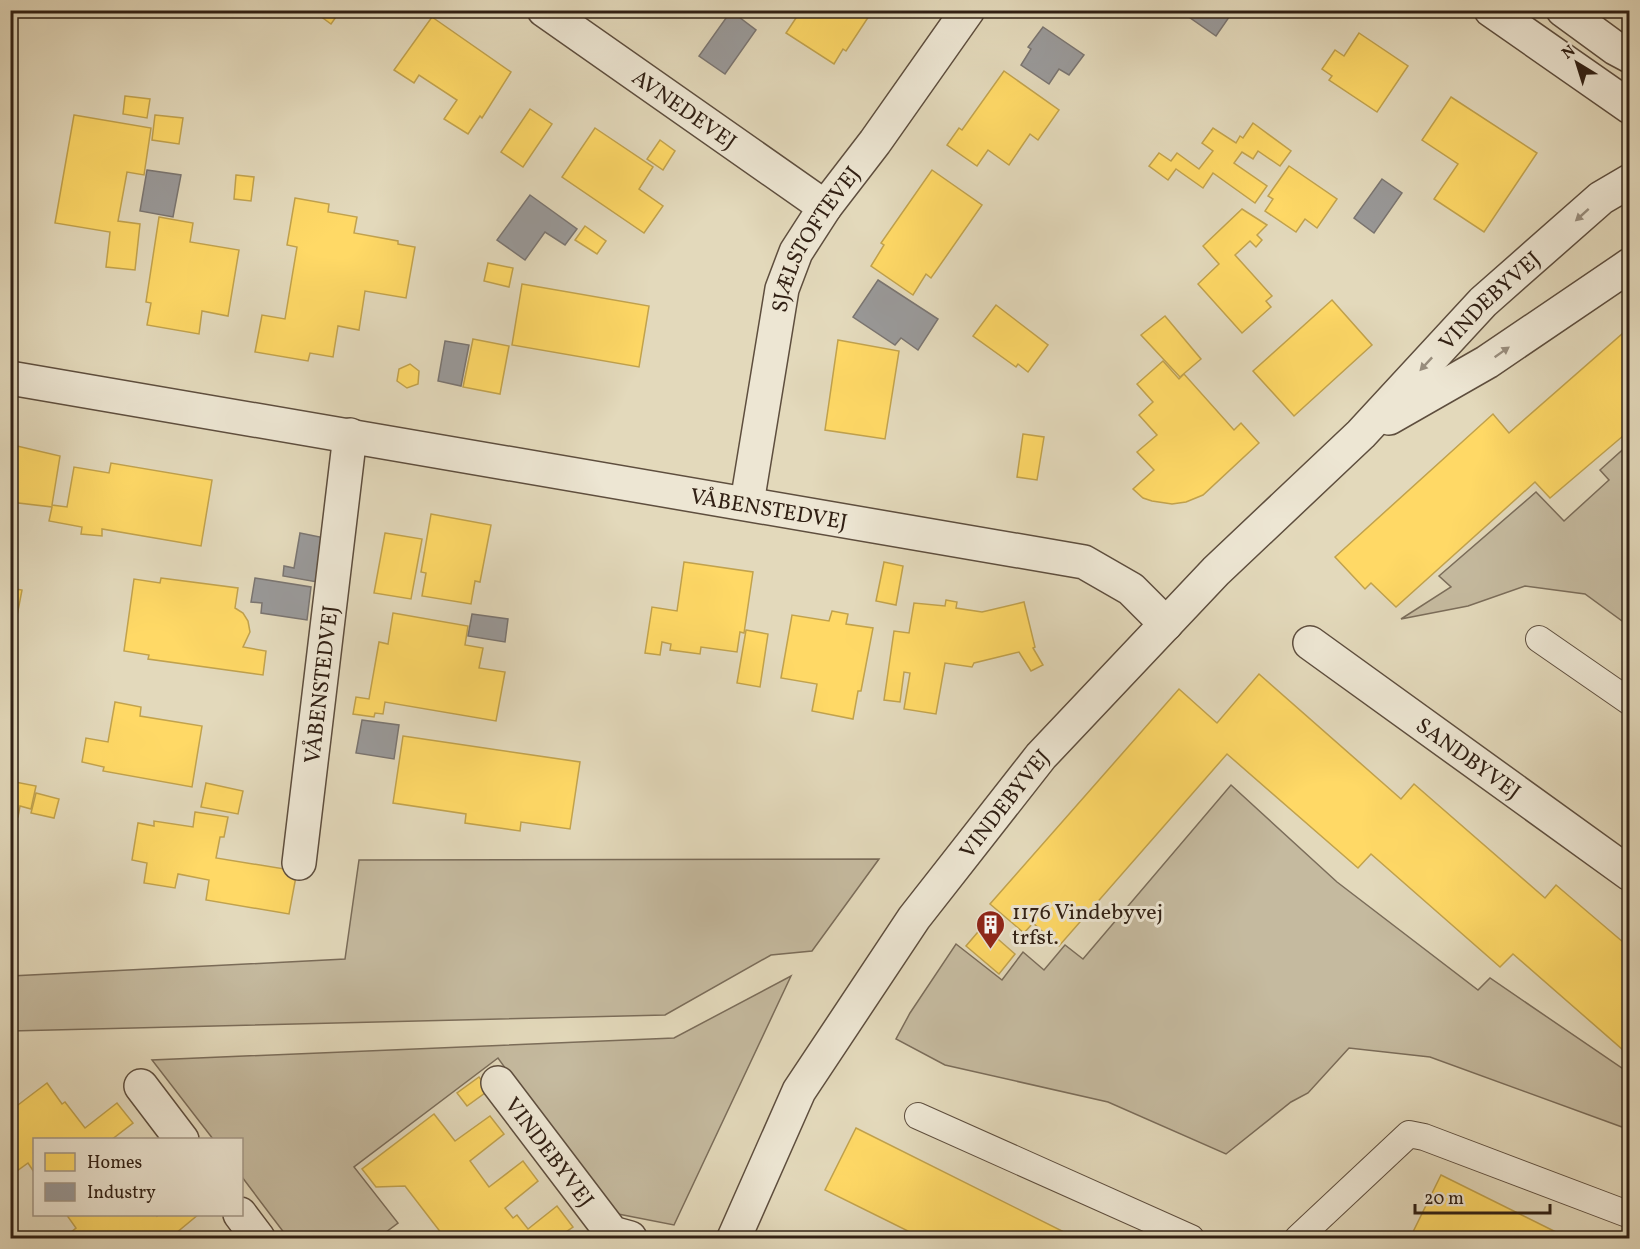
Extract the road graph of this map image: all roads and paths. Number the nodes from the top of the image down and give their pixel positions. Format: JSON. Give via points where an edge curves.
{"nodes":[{"id":1,"x":544,"y":10,"type":"edge"},
{"id":2,"x":968,"y":10,"type":"edge"},
{"id":3,"x":1491,"y":10,"type":"edge"},
{"id":4,"x":1563,"y":10,"type":"edge"},
{"id":5,"x":1629,"y":57,"type":"edge"},
{"id":6,"x":1629,"y":107,"type":"edge"},
{"id":7,"x":1629,"y":181,"type":"edge"},
{"id":8,"x":825,"y":207,"type":"junction"},
{"id":9,"x":1629,"y":265,"type":"edge"},
{"id":10,"x":10,"y":378,"type":"edge"},
{"id":11,"x":1361,"y":434,"type":"junction"},
{"id":12,"x":350,"y":435,"type":"junction"},
{"id":13,"x":747,"y":503,"type":"junction"},
{"id":14,"x":1166,"y":624,"type":"junction"},
{"id":15,"x":1539,"y":639,"type":"dead end"},
{"id":16,"x":1310,"y":643,"type":"dead end"},
{"id":17,"x":1629,"y":702,"type":"edge"},
{"id":18,"x":299,"y":863,"type":"dead end"},
{"id":19,"x":1629,"y":874,"type":"edge"},
{"id":20,"x":498,"y":1083,"type":"dead end"},
{"id":21,"x":141,"y":1086,"type":"dead end"},
{"id":22,"x":918,"y":1116,"type":"dead end"},
{"id":23,"x":180,"y":1138,"type":"edge"},
{"id":24,"x":1629,"y":1215,"type":"edge"},
{"id":25,"x":241,"y":1216,"type":"edge"},
{"id":26,"x":258,"y":1239,"type":"edge"},
{"id":27,"x":630,"y":1239,"type":"edge"},
{"id":28,"x":734,"y":1239,"type":"edge"},
{"id":29,"x":1191,"y":1239,"type":"edge"},
{"id":30,"x":1298,"y":1239,"type":"edge"}],
"edges":[{"from":1,"to":8,"type":"street","name":"AVNEDEVEJ"},
{"from":2,"to":8,"type":"street","name":"SJÆLSTOFTEVEJ"},
{"from":3,"to":6,"type":"street"},
{"from":4,"to":5,"type":"street"},
{"from":7,"to":11,"type":"street","name":"VINDEBYVEJ","one_way":true,"via":[[1601,198],[1483,303]]},
{"from":8,"to":13,"type":"street","name":"SJÆLSTOFTEVEJ","via":[[796,252],[782,289]]},
{"from":11,"to":9,"type":"street","name":"VINDEBYVEJ","one_way":true,"via":[[1488,362]]},
{"from":10,"to":12,"type":"street","name":"VÅBENSTEDVEJ"},
{"from":11,"to":14,"type":"street","name":"VINDEBYVEJ","via":[[1216,571]]},
{"from":12,"to":13,"type":"street","name":"VÅBENSTEDVEJ"},
{"from":12,"to":18,"type":"street","name":"VÅBENSTEDVEJ"},
{"from":13,"to":14,"type":"street","name":"VÅBENSTEDVEJ","via":[[1084,562],[1131,589]]},
{"from":14,"to":28,"type":"street","name":"VINDEBYVEJ","via":[[1041,756],[914,918],[799,1091]]},
{"from":15,"to":17,"type":"lane"},
{"from":16,"to":19,"type":"street","name":"SANDBYVEJ"},
{"from":20,"to":27,"type":"street","name":"VINDEBYVEJ","via":[[612,1233]]},
{"from":21,"to":23,"type":"street"},
{"from":22,"to":29,"type":"lane"},
{"from":24,"to":30,"type":"lane","via":[[1409,1134]]},
{"from":25,"to":26,"type":"street"}]}
